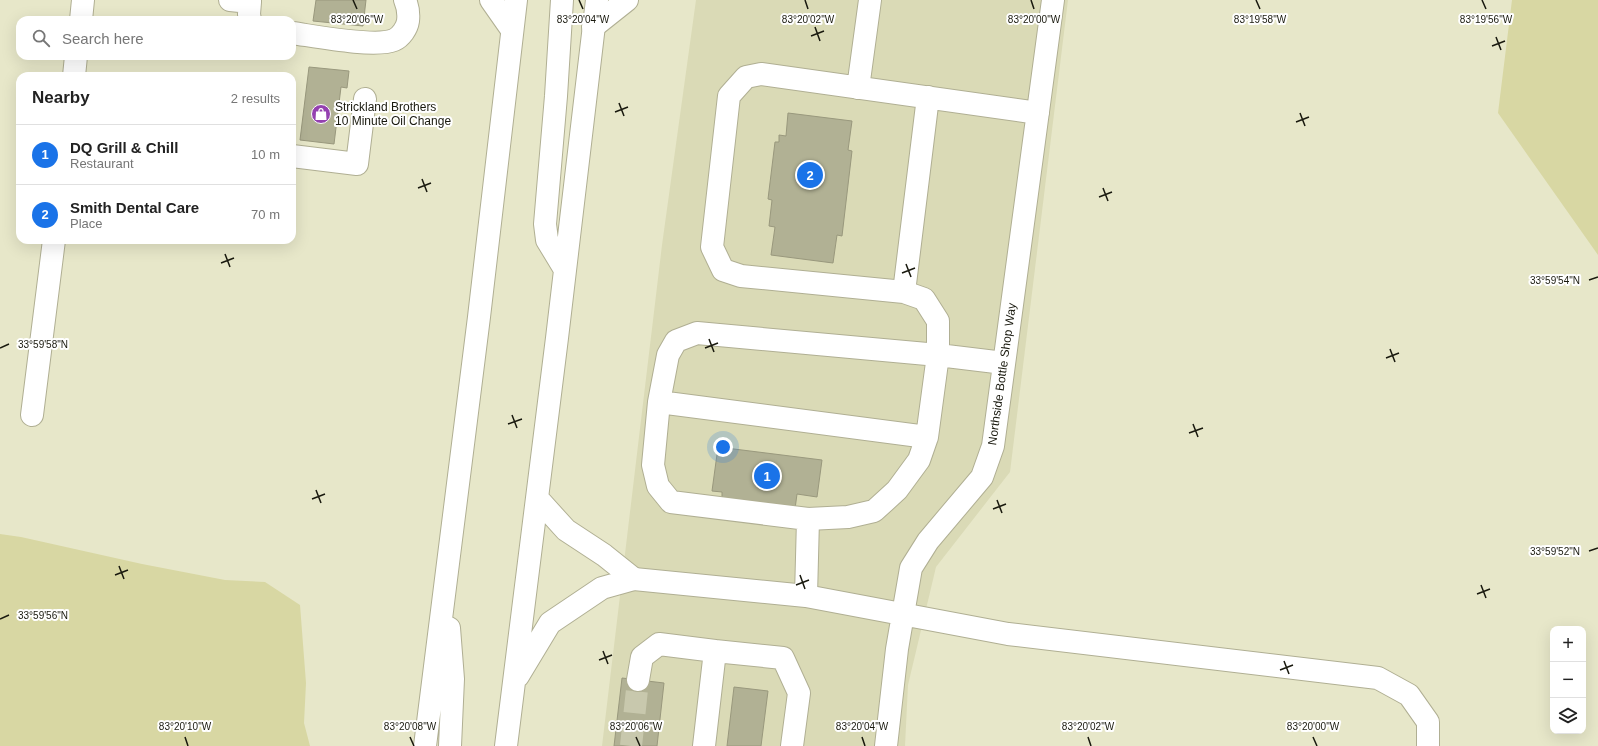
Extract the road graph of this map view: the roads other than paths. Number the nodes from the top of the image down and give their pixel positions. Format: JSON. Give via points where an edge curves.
{"nodes":[{"id":1,"x":83,"y":0,"type":"edge"},
{"id":2,"x":405,"y":0,"type":"edge"},
{"id":3,"x":491,"y":0,"type":"edge"},
{"id":4,"x":516,"y":0,"type":"edge"},
{"id":5,"x":562,"y":0,"type":"edge"},
{"id":6,"x":596,"y":0,"type":"edge"},
{"id":7,"x":627,"y":0,"type":"edge"},
{"id":8,"x":870,"y":0,"type":"edge"},
{"id":9,"x":1053,"y":0,"type":"edge"},
{"id":10,"x":81,"y":16,"type":"edge"},
{"id":11,"x":593,"y":27,"type":"junction"},
{"id":12,"x":512,"y":30,"type":"junction"},
{"id":13,"x":296,"y":33,"type":"edge"},
{"id":14,"x":76,"y":60,"type":"edge"},
{"id":15,"x":74,"y":72,"type":"edge"},
{"id":16,"x":858,"y":88,"type":"junction"},
{"id":17,"x":928,"y":97,"type":"junction"},
{"id":18,"x":366,"y":99,"type":"dead end"},
{"id":19,"x":1038,"y":113,"type":"junction"},
{"id":20,"x":296,"y":156,"type":"edge"},
{"id":21,"x":53,"y":244,"type":"edge"},
{"id":22,"x":564,"y":268,"type":"junction"},
{"id":23,"x":904,"y":292,"type":"junction"},
{"id":24,"x":938,"y":355,"type":"junction"},
{"id":25,"x":1004,"y":363,"type":"junction"},
{"id":26,"x":659,"y":402,"type":"junction"},
{"id":27,"x":32,"y":415,"type":"dead end"},
{"id":28,"x":927,"y":437,"type":"junction"},
{"id":29,"x":537,"y":498,"type":"junction"},
{"id":30,"x":808,"y":519,"type":"junction"},
{"id":31,"x":634,"y":579,"type":"junction"},
{"id":32,"x":445,"y":583,"type":"junction"},
{"id":33,"x":806,"y":596,"type":"junction"},
{"id":34,"x":903,"y":614,"type":"junction"},
{"id":35,"x":715,"y":652,"type":"junction"},
{"id":36,"x":638,"y":680,"type":"tunnel mouth"},
{"id":37,"x":514,"y":684,"type":"junction"},
{"id":38,"x":425,"y":746,"type":"edge"},
{"id":39,"x":450,"y":746,"type":"edge"},
{"id":40,"x":506,"y":746,"type":"edge"},
{"id":41,"x":704,"y":746,"type":"edge"},
{"id":42,"x":792,"y":746,"type":"edge"},
{"id":43,"x":886,"y":746,"type":"edge"},
{"id":44,"x":1428,"y":746,"type":"edge"}],
"edges":[{"from":1,"to":10,"type":"main road"},
{"from":2,"to":13,"type":"main road","via":[[409,13],[407,25],[395,40],[381,43]]},
{"from":3,"to":12,"type":"main road"},
{"from":4,"to":12,"type":"main road"},
{"from":5,"to":22,"type":"main road","via":[[545,224],[547,240]]},
{"from":6,"to":11,"type":"main road"},
{"from":7,"to":11,"type":"main road"},
{"from":8,"to":16,"type":"main road"},
{"from":9,"to":19,"type":"main road","name":"Northside Bottle Shop Way"},
{"from":11,"to":22,"type":"main road"},
{"from":12,"to":32,"type":"main road"},
{"from":14,"to":15,"type":"main road"},
{"from":16,"to":17,"type":"main road"},
{"from":16,"to":23,"type":"main road","via":[[760,74],[746,77],[728,96],[712,247],[723,270],[741,276]]},
{"from":17,"to":19,"type":"main road"},
{"from":17,"to":23,"type":"main road"},
{"from":18,"to":20,"type":"main road","via":[[357,164]]},
{"from":19,"to":25,"type":"main road","name":"Northside Bottle Shop Way"},
{"from":21,"to":27,"type":"main road"},
{"from":22,"to":29,"type":"main road"},
{"from":23,"to":24,"type":"main road","via":[[924,299],[938,321]]},
{"from":24,"to":25,"type":"main road"},
{"from":24,"to":26,"type":"main road","via":[[697,333],[676,341],[668,355]]},
{"from":24,"to":28,"type":"main road"},
{"from":25,"to":34,"type":"main road","name":"Northside Bottle Shop Way","via":[[993,446],[982,476],[928,541],[911,568]]},
{"from":26,"to":28,"type":"main road"},
{"from":26,"to":30,"type":"main road","via":[[653,465],[658,486],[671,502]]},
{"from":28,"to":30,"type":"main road","via":[[919,460],[897,490],[874,511],[848,518]]},
{"from":29,"to":31,"type":"main road","via":[[566,530]]},
{"from":29,"to":37,"type":"main road"},
{"from":30,"to":33,"type":"main road"},
{"from":31,"to":33,"type":"main road"},
{"from":31,"to":37,"type":"main road","via":[[602,588],[550,623]]},
{"from":32,"to":38,"type":"main road"},
{"from":32,"to":39,"type":"main road","via":[[453,679]]},
{"from":33,"to":34,"type":"main road"},
{"from":34,"to":43,"type":"main road","name":"Northside Bottle Shop Way"},
{"from":34,"to":44,"type":"main road","via":[[1008,634],[1378,678],[1409,695],[1428,722]]},
{"from":35,"to":36,"type":"main road","via":[[659,644],[642,657]]},
{"from":35,"to":41,"type":"main road"},
{"from":35,"to":42,"type":"main road","via":[[783,658],[799,693]]},
{"from":37,"to":40,"type":"main road"}]}
